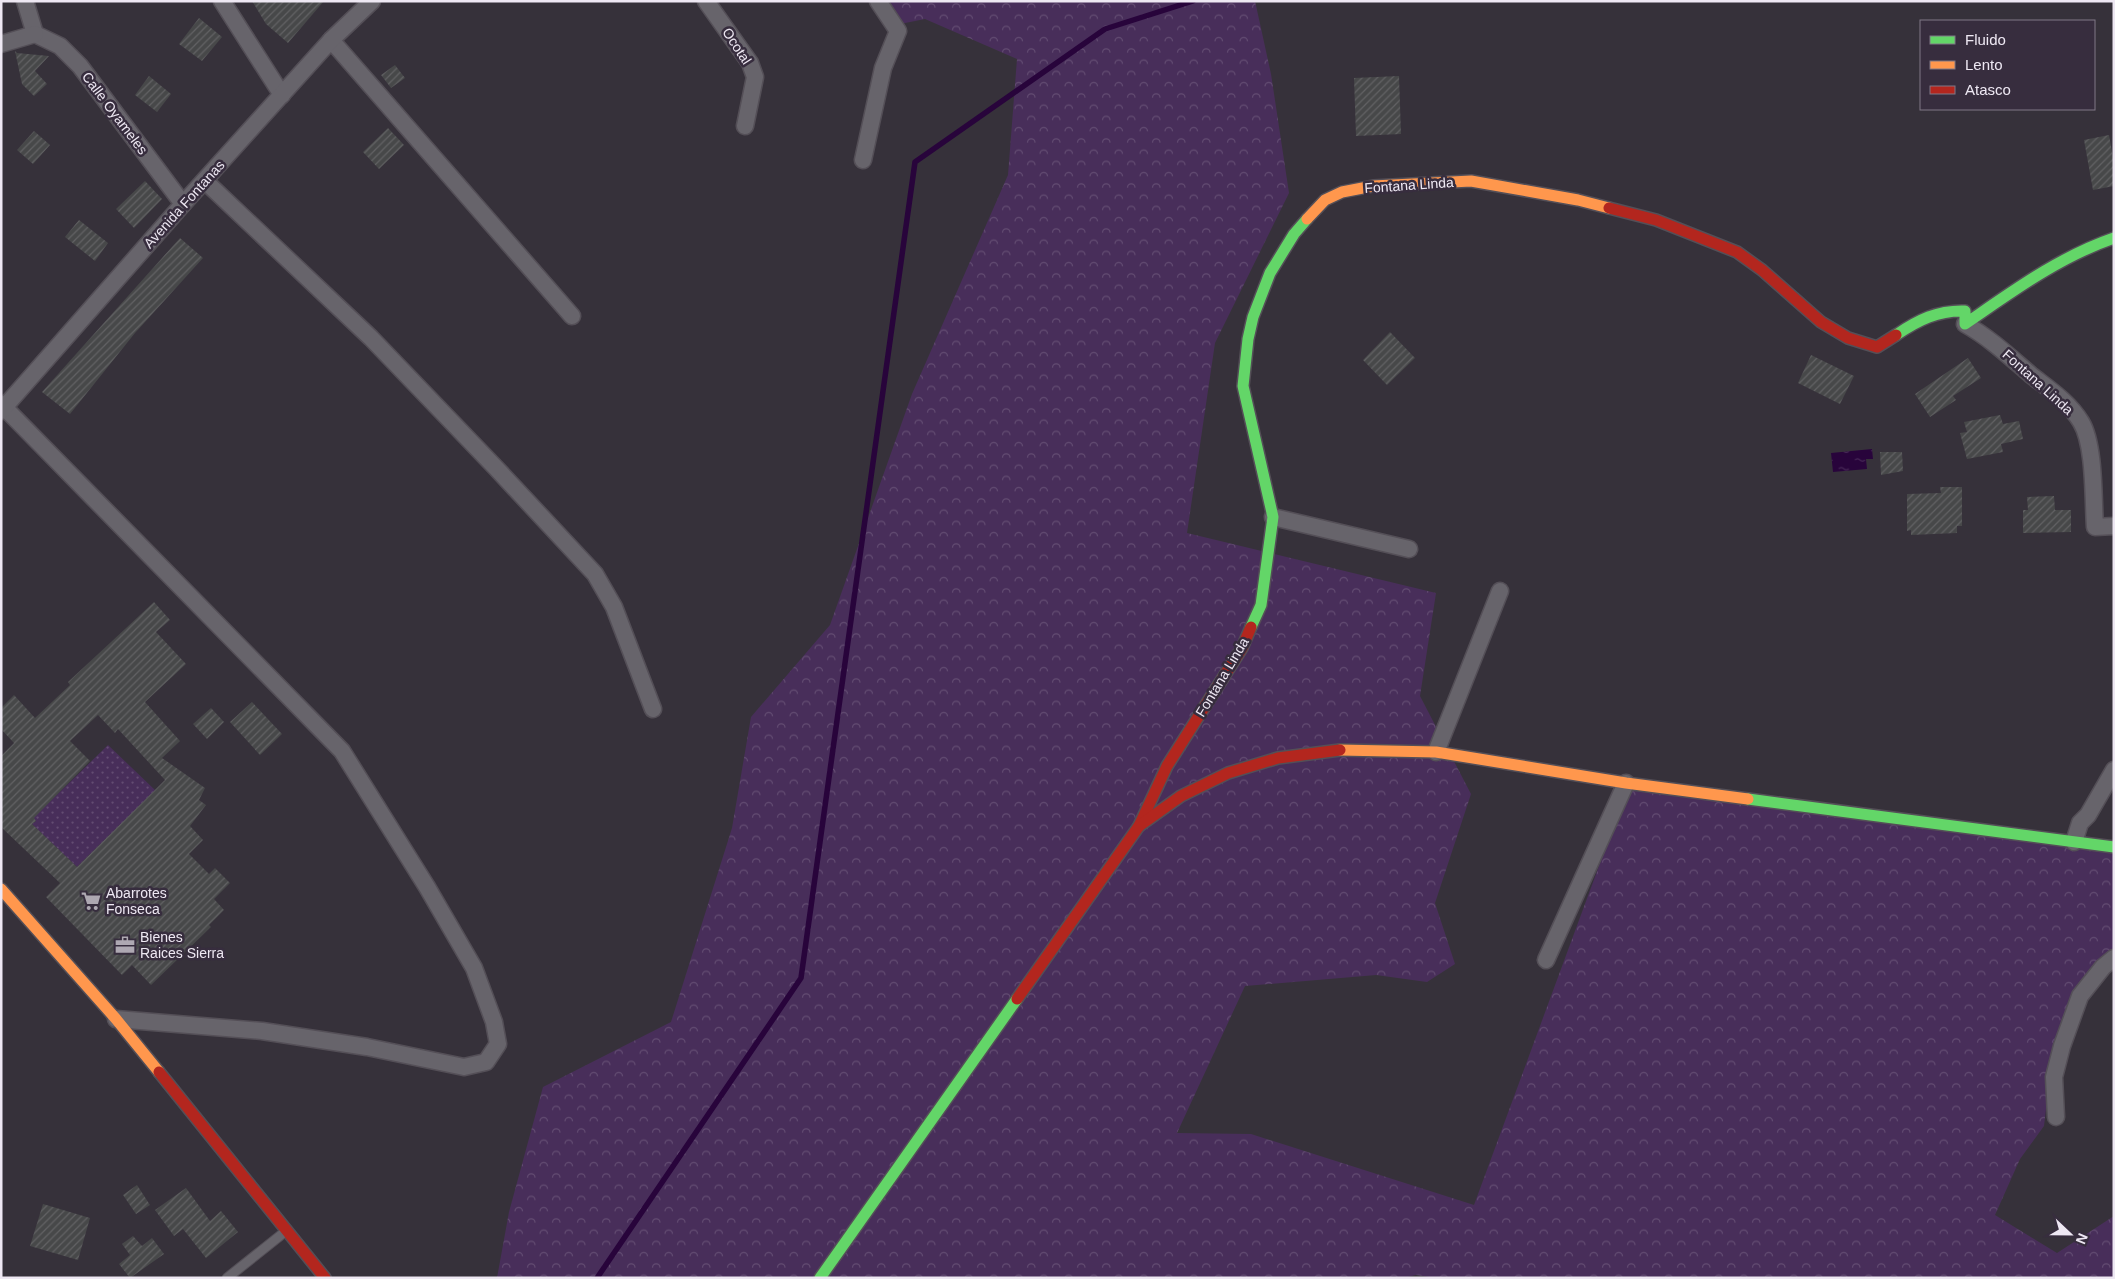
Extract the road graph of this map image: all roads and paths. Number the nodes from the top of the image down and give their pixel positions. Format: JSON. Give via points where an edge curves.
{"nodes":[{"id":1,"x":24,"y":1,"type":"edge"},
{"id":2,"x":222,"y":1,"type":"edge"},
{"id":3,"x":372,"y":1,"type":"edge"},
{"id":4,"x":706,"y":1,"type":"edge"},
{"id":5,"x":878,"y":1,"type":"edge"},
{"id":6,"x":35,"y":34,"type":"junction"},
{"id":7,"x":331,"y":40,"type":"junction"},
{"id":8,"x":1,"y":44,"type":"edge"},
{"id":9,"x":282,"y":95,"type":"junction"},
{"id":10,"x":745,"y":126,"type":"dead end"},
{"id":11,"x":863,"y":160,"type":"dead end"},
{"id":12,"x":205,"y":181,"type":"junction"},
{"id":13,"x":183,"y":204,"type":"junction"},
{"id":14,"x":2114,"y":238,"type":"edge"},
{"id":15,"x":572,"y":316,"type":"dead end"},
{"id":16,"x":1965,"y":324,"type":"junction"},
{"id":17,"x":2,"y":407,"type":"edge"},
{"id":18,"x":1273,"y":517,"type":"junction"},
{"id":19,"x":2114,"y":526,"type":"edge"},
{"id":20,"x":1409,"y":549,"type":"dead end"},
{"id":21,"x":1500,"y":591,"type":"dead end"},
{"id":22,"x":653,"y":709,"type":"dead end"},
{"id":23,"x":1436,"y":752,"type":"junction"},
{"id":24,"x":2114,"y":770,"type":"edge"},
{"id":25,"x":1626,"y":783,"type":"junction"},
{"id":26,"x":1139,"y":826,"type":"junction"},
{"id":27,"x":2074,"y":842,"type":"junction"},
{"id":28,"x":2114,"y":847,"type":"edge"},
{"id":29,"x":1,"y":889,"type":"edge"},
{"id":30,"x":2114,"y":958,"type":"edge"},
{"id":31,"x":1546,"y":960,"type":"dead end"},
{"id":32,"x":116,"y":1020,"type":"junction"},
{"id":33,"x":2056,"y":1117,"type":"dead end"},
{"id":34,"x":286,"y":1231,"type":"junction"},
{"id":35,"x":227,"y":1278,"type":"edge"},
{"id":36,"x":325,"y":1278,"type":"edge"},
{"id":37,"x":820,"y":1278,"type":"edge"}],
"edges":[{"from":1,"to":6,"type":"street"},
{"from":2,"to":9,"type":"street"},
{"from":3,"to":7,"type":"street","name":"Avenida Fontanas"},
{"from":4,"to":10,"type":"street","name":"Ocotal","via":[[750,63],[754,77]]},
{"from":5,"to":11,"type":"street","via":[[898,31],[883,68]]},
{"from":6,"to":8,"type":"street"},
{"from":6,"to":13,"type":"street","name":"Calle Oyameles","via":[[60,46],[75,60]]},
{"from":7,"to":9,"type":"street","name":"Avenida Fontanas"},
{"from":7,"to":15,"type":"street"},
{"from":9,"to":12,"type":"street","name":"Avenida Fontanas"},
{"from":12,"to":13,"type":"street","name":"Avenida Fontanas"},
{"from":12,"to":22,"type":"street","via":[[371,338],[595,574],[614,607]]},
{"from":13,"to":17,"type":"street","name":"Avenida Fontanas"},
{"from":14,"to":16,"type":"main road","via":[[2080,250],[2054,265]]},
{"from":16,"to":18,"type":"main road","name":"Fontana Linda","via":[[1965,311],[1945,310],[1918,320],[1876,347],[1848,338],[1821,322],[1737,252],[1656,220],[1578,200],[1471,181],[1373,186],[1342,192],[1325,200],[1309,216],[1282,253],[1261,295],[1248,339],[1243,386]]},
{"from":16,"to":19,"type":"street","name":"Fontana Linda","via":[[1985,335],[2065,402],[2081,422],[2091,460],[2095,527]]},
{"from":17,"to":32,"type":"street","via":[[342,751],[474,968],[494,1022],[498,1044],[486,1062],[464,1067],[367,1047],[262,1031]]},
{"from":18,"to":20,"type":"street"},
{"from":18,"to":26,"type":"main road","name":"Fontana Linda","via":[[1260,605],[1242,648],[1168,766]]},
{"from":21,"to":23,"type":"street"},
{"from":23,"to":25,"type":"main road"},
{"from":23,"to":26,"type":"main road","via":[[1356,749],[1278,758],[1204,784]]},
{"from":24,"to":27,"type":"street","via":[[2080,823]]},
{"from":25,"to":27,"type":"main road"},
{"from":25,"to":31,"type":"street"},
{"from":26,"to":37,"type":"main road"},
{"from":27,"to":28,"type":"main road"},
{"from":29,"to":32,"type":"main road"},
{"from":30,"to":33,"type":"street","via":[[2080,996],[2054,1077]]},
{"from":32,"to":34,"type":"main road"},
{"from":34,"to":35,"type":"lane"},
{"from":34,"to":36,"type":"main road"}]}
